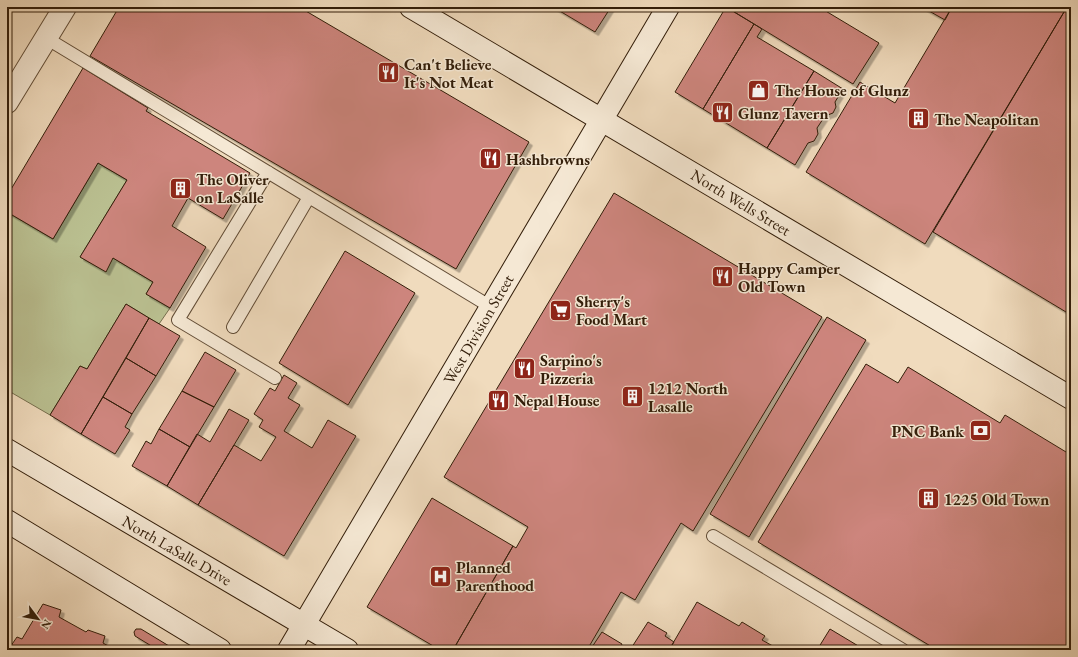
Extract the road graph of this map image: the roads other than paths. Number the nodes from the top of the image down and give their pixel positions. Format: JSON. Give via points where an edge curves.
{"nodes":[{"id":1,"x":65,"y":7,"type":"edge"},
{"id":2,"x":411,"y":7,"type":"edge"},
{"id":3,"x":668,"y":7,"type":"edge"},
{"id":4,"x":46,"y":38,"type":"junction"},
{"id":5,"x":7,"y":102,"type":"edge"},
{"id":6,"x":601,"y":119,"type":"junction"},
{"id":7,"x":268,"y":172,"type":"junction"},
{"id":8,"x":310,"y":198,"type":"junction"},
{"id":9,"x":491,"y":307,"type":"junction"},
{"id":10,"x":233,"y":327,"type":"dead end"},
{"id":11,"x":275,"y":378,"type":"dead end"},
{"id":12,"x":1071,"y":398,"type":"edge"},
{"id":13,"x":7,"y":450,"type":"edge"},
{"id":14,"x":7,"y":521,"type":"edge"},
{"id":15,"x":713,"y":536,"type":"dead end"},
{"id":16,"x":304,"y":625,"type":"junction"},
{"id":17,"x":220,"y":650,"type":"edge"},
{"id":18,"x":289,"y":650,"type":"edge"},
{"id":19,"x":347,"y":650,"type":"edge"},
{"id":20,"x":903,"y":650,"type":"edge"}],
"edges":[{"from":1,"to":4,"type":"main road"},
{"from":2,"to":6,"type":"main road","name":"North Wells Street"},
{"from":3,"to":6,"type":"main road","name":"West Division Street"},
{"from":4,"to":5,"type":"main road"},
{"from":4,"to":7,"type":"lane"},
{"from":6,"to":9,"type":"main road","name":"West Division Street"},
{"from":6,"to":12,"type":"main road","name":"North Wells Street"},
{"from":7,"to":8,"type":"lane"},
{"from":7,"to":11,"type":"lane","via":[[178,320]]},
{"from":8,"to":9,"type":"lane"},
{"from":8,"to":10,"type":"lane"},
{"from":9,"to":16,"type":"main road","name":"West Division Street"},
{"from":13,"to":16,"type":"main road","name":"North LaSalle Drive"},
{"from":14,"to":17,"type":"main road"},
{"from":15,"to":20,"type":"lane"},
{"from":16,"to":18,"type":"main road","name":"West Division Street"},
{"from":16,"to":19,"type":"main road","name":"North LaSalle Drive"}]}
